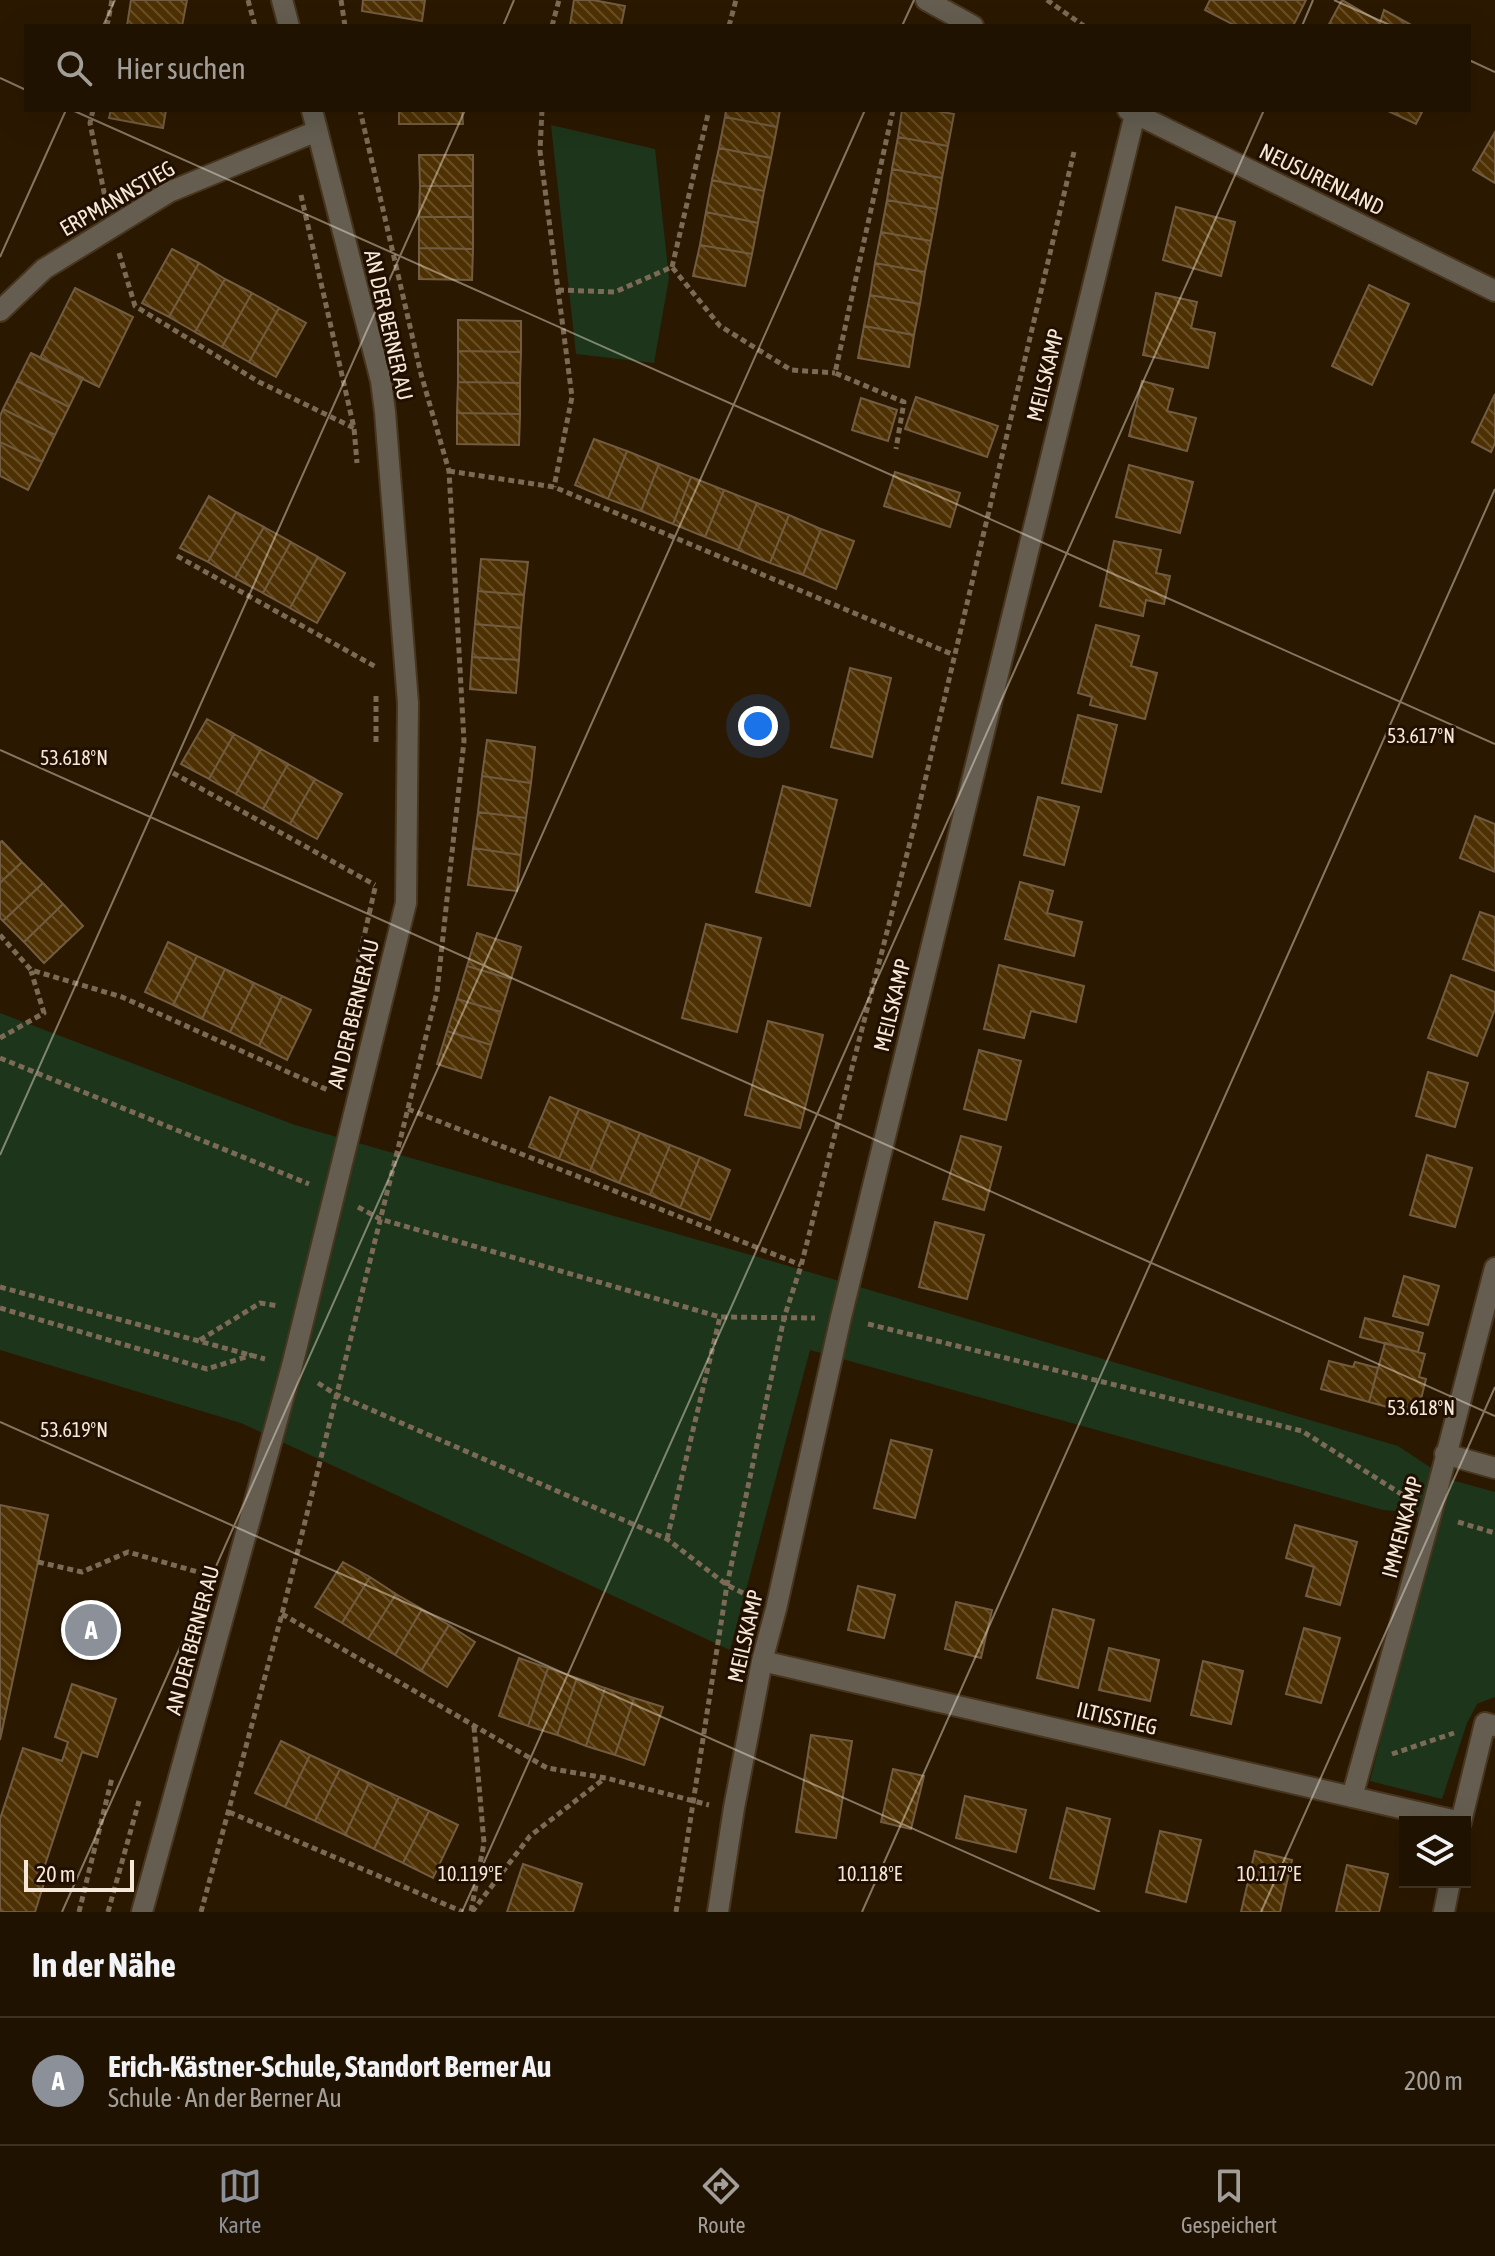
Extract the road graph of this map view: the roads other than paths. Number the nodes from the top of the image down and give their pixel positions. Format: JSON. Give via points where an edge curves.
{"nodes":[{"id":1,"x":282,"y":0,"type":"edge"},
{"id":2,"x":926,"y":0,"type":"edge"},
{"id":3,"x":288,"y":24,"type":"edge"},
{"id":4,"x":969,"y":24,"type":"edge"},
{"id":5,"x":312,"y":112,"type":"edge"},
{"id":6,"x":1131,"y":112,"type":"edge"},
{"id":7,"x":317,"y":131,"type":"junction"},
{"id":8,"x":1495,"y":291,"type":"edge"},
{"id":9,"x":0,"y":311,"type":"edge"},
{"id":10,"x":1495,"y":1268,"type":"edge"},
{"id":11,"x":1445,"y":1454,"type":"junction"},
{"id":12,"x":1495,"y":1468,"type":"edge"},
{"id":13,"x":762,"y":1661,"type":"junction"},
{"id":14,"x":1490,"y":1724,"type":"edge"},
{"id":15,"x":1352,"y":1797,"type":"junction"},
{"id":16,"x":1435,"y":1816,"type":"edge"},
{"id":17,"x":1463,"y":1816,"type":"edge"},
{"id":18,"x":1449,"y":1888,"type":"edge"},
{"id":19,"x":142,"y":1912,"type":"edge"},
{"id":20,"x":718,"y":1912,"type":"edge"},
{"id":21,"x":1444,"y":1912,"type":"edge"}],
"edges":[{"from":1,"to":3,"type":"street"},
{"from":2,"to":4,"type":"street"},
{"from":5,"to":7,"type":"street","name":"AN DER BERNER AU"},
{"from":6,"to":8,"type":"street","name":"NEUSURENLAND"},
{"from":6,"to":13,"type":"street","name":"MEILSKAMP"},
{"from":7,"to":9,"type":"street","name":"ERPMANNSTIEG","via":[[169,192],[44,269]]},
{"from":7,"to":19,"type":"street","name":"AN DER BERNER AU","via":[[381,381],[408,703],[406,903],[292,1366]]},
{"from":10,"to":11,"type":"street","name":"IMMENKAMP"},
{"from":11,"to":12,"type":"street"},
{"from":11,"to":15,"type":"street","name":"IMMENKAMP"},
{"from":13,"to":15,"type":"street","name":"ILTISSTIEG"},
{"from":13,"to":20,"type":"street","name":"MEILSKAMP"},
{"from":14,"to":17,"type":"street"},
{"from":15,"to":16,"type":"street","name":"ILTISSTIEG"},
{"from":18,"to":21,"type":"street"}]}
